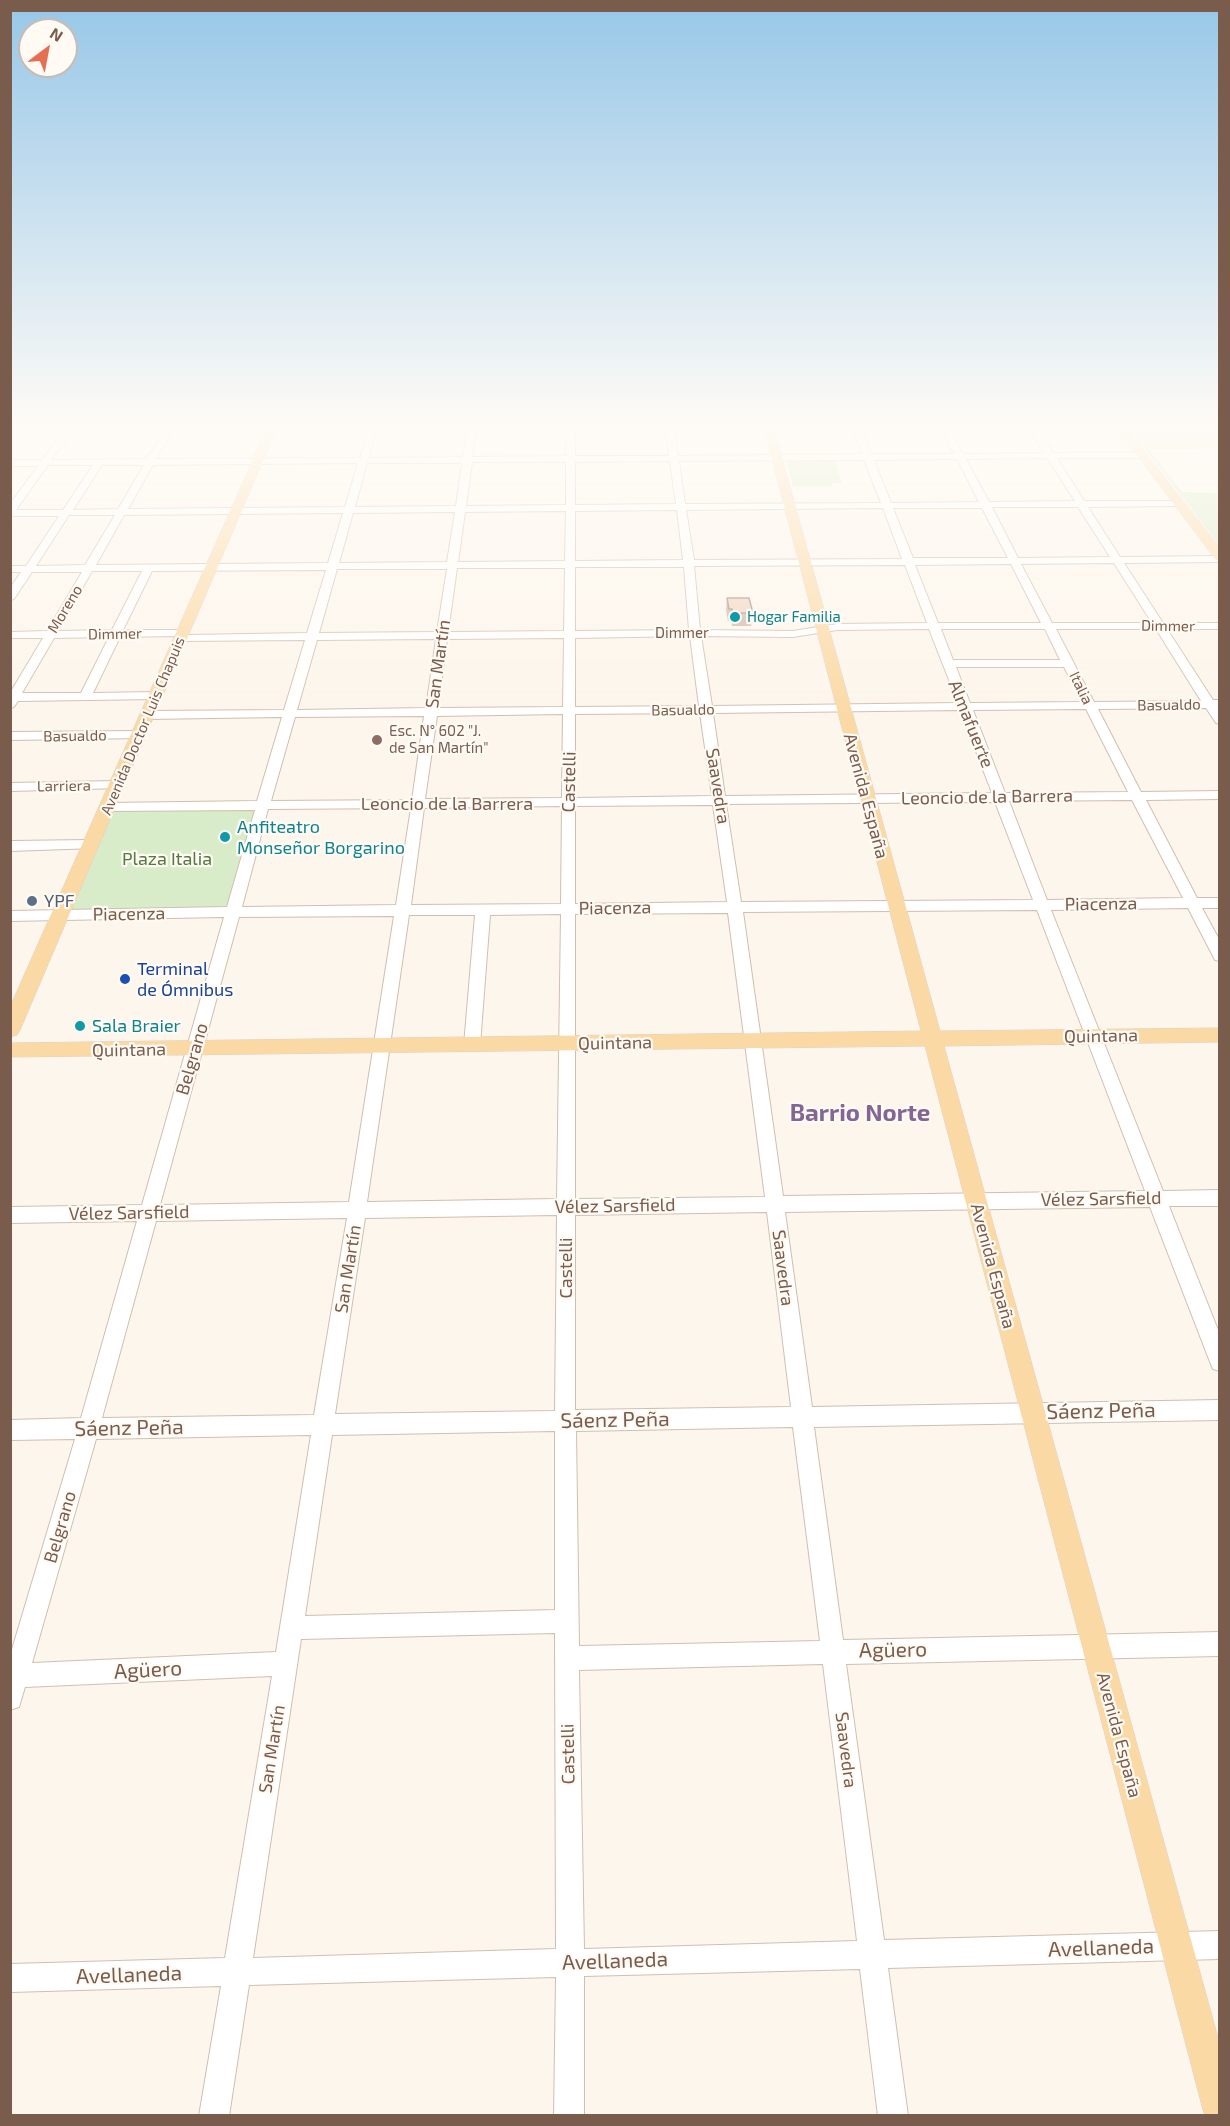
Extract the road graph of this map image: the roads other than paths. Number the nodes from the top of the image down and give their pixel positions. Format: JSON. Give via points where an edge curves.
{"nodes":[{"id":1,"x":60,"y":520,"type":"edge"},
{"id":2,"x":115,"y":520,"type":"edge"},
{"id":3,"x":232,"y":520,"type":"edge"},
{"id":4,"x":345,"y":520,"type":"edge"},
{"id":5,"x":458,"y":520,"type":"edge"},
{"id":6,"x":569,"y":520,"type":"edge"},
{"id":7,"x":682,"y":520,"type":"edge"},
{"id":8,"x":795,"y":520,"type":"edge"},
{"id":9,"x":893,"y":520,"type":"edge"},
{"id":10,"x":995,"y":520,"type":"edge"},
{"id":11,"x":1092,"y":520,"type":"edge"},
{"id":12,"x":1192,"y":520,"type":"edge"},
{"id":13,"x":1220,"y":558,"type":"edge"},
{"id":14,"x":1117,"y":560,"type":"junction"},
{"id":15,"x":1016,"y":561,"type":"junction"},
{"id":16,"x":806,"y":562,"type":"junction"},
{"id":17,"x":909,"y":562,"type":"junction"},
{"id":18,"x":689,"y":564,"type":"junction"},
{"id":19,"x":570,"y":565,"type":"junction"},
{"id":20,"x":332,"y":567,"type":"junction"},
{"id":21,"x":452,"y":567,"type":"junction"},
{"id":22,"x":89,"y":568,"type":"junction"},
{"id":23,"x":211,"y":568,"type":"junction"},
{"id":24,"x":10,"y":569,"type":"edge"},
{"id":25,"x":29,"y":569,"type":"junction"},
{"id":26,"x":148,"y":569,"type":"junction"},
{"id":27,"x":10,"y":597,"type":"edge"},
{"id":28,"x":1048,"y":625,"type":"junction"},
{"id":29,"x":932,"y":626,"type":"junction"},
{"id":30,"x":1160,"y":626,"type":"junction"},
{"id":31,"x":1220,"y":626,"type":"edge"},
{"id":32,"x":824,"y":630,"type":"junction"},
{"id":33,"x":695,"y":633,"type":"junction"},
{"id":34,"x":115,"y":634,"type":"junction"},
{"id":35,"x":10,"y":635,"type":"edge"},
{"id":36,"x":50,"y":635,"type":"junction"},
{"id":37,"x":569,"y":635,"type":"junction"},
{"id":38,"x":182,"y":636,"type":"junction"},
{"id":39,"x":441,"y":636,"type":"junction"},
{"id":40,"x":312,"y":638,"type":"junction"},
{"id":41,"x":1069,"y":663,"type":"junction"},
{"id":42,"x":947,"y":664,"type":"junction"},
{"id":43,"x":155,"y":696,"type":"junction"},
{"id":44,"x":85,"y":697,"type":"junction"},
{"id":45,"x":12,"y":699,"type":"edge"},
{"id":46,"x":1214,"y":704,"type":"edge"},
{"id":47,"x":1090,"y":706,"type":"junction"},
{"id":48,"x":965,"y":707,"type":"junction"},
{"id":49,"x":843,"y":708,"type":"junction"},
{"id":50,"x":706,"y":710,"type":"junction"},
{"id":51,"x":570,"y":711,"type":"junction"},
{"id":52,"x":431,"y":712,"type":"junction"},
{"id":53,"x":147,"y":715,"type":"junction"},
{"id":54,"x":289,"y":715,"type":"junction"},
{"id":55,"x":1220,"y":720,"type":"edge"},
{"id":56,"x":139,"y":735,"type":"junction"},
{"id":57,"x":10,"y":736,"type":"edge"},
{"id":58,"x":117,"y":785,"type":"junction"},
{"id":59,"x":10,"y":787,"type":"edge"},
{"id":60,"x":1220,"y":795,"type":"edge"},
{"id":61,"x":1000,"y":796,"type":"junction"},
{"id":62,"x":1135,"y":796,"type":"junction"},
{"id":63,"x":867,"y":799,"type":"junction"},
{"id":64,"x":721,"y":801,"type":"junction"},
{"id":65,"x":569,"y":803,"type":"junction"},
{"id":66,"x":263,"y":804,"type":"junction"},
{"id":67,"x":418,"y":804,"type":"junction"},
{"id":68,"x":107,"y":807,"type":"junction"},
{"id":69,"x":91,"y":845,"type":"junction"},
{"id":70,"x":10,"y":846,"type":"edge"},
{"id":71,"x":1192,"y":903,"type":"junction"},
{"id":72,"x":1220,"y":903,"type":"edge"},
{"id":73,"x":1042,"y":904,"type":"junction"},
{"id":74,"x":895,"y":906,"type":"junction"},
{"id":75,"x":736,"y":907,"type":"junction"},
{"id":76,"x":568,"y":909,"type":"junction"},
{"id":77,"x":483,"y":910,"type":"junction"},
{"id":78,"x":402,"y":911,"type":"junction"},
{"id":79,"x":233,"y":912,"type":"junction"},
{"id":80,"x":60,"y":915,"type":"junction"},
{"id":81,"x":10,"y":916,"type":"edge"},
{"id":82,"x":1220,"y":956,"type":"edge"},
{"id":83,"x":10,"y":1030,"type":"edge"},
{"id":84,"x":1220,"y":1035,"type":"edge"},
{"id":85,"x":1094,"y":1037,"type":"junction"},
{"id":86,"x":932,"y":1039,"type":"junction"},
{"id":87,"x":754,"y":1041,"type":"junction"},
{"id":88,"x":567,"y":1043,"type":"junction"},
{"id":89,"x":472,"y":1045,"type":"junction"},
{"id":90,"x":383,"y":1046,"type":"junction"},
{"id":91,"x":196,"y":1049,"type":"junction"},
{"id":92,"x":10,"y":1050,"type":"edge"},
{"id":93,"x":1220,"y":1197,"type":"edge"},
{"id":94,"x":1158,"y":1198,"type":"junction"},
{"id":95,"x":975,"y":1200,"type":"junction"},
{"id":96,"x":775,"y":1203,"type":"junction"},
{"id":97,"x":566,"y":1207,"type":"junction"},
{"id":98,"x":357,"y":1210,"type":"junction"},
{"id":99,"x":149,"y":1213,"type":"junction"},
{"id":100,"x":10,"y":1215,"type":"edge"},
{"id":101,"x":1220,"y":1362,"type":"edge"},
{"id":102,"x":1220,"y":1410,"type":"edge"},
{"id":103,"x":1032,"y":1412,"type":"junction"},
{"id":104,"x":803,"y":1416,"type":"junction"},
{"id":105,"x":565,"y":1420,"type":"junction"},
{"id":106,"x":323,"y":1424,"type":"junction"},
{"id":107,"x":89,"y":1428,"type":"junction"},
{"id":108,"x":10,"y":1430,"type":"edge"},
{"id":109,"x":566,"y":1621,"type":"junction"},
{"id":110,"x":291,"y":1628,"type":"junction"},
{"id":111,"x":1220,"y":1644,"type":"edge"},
{"id":112,"x":1095,"y":1647,"type":"junction"},
{"id":113,"x":833,"y":1652,"type":"junction"},
{"id":114,"x":567,"y":1658,"type":"junction"},
{"id":115,"x":285,"y":1663,"type":"junction"},
{"id":116,"x":13,"y":1683,"type":"edge"},
{"id":117,"x":1176,"y":1946,"type":"junction"},
{"id":118,"x":1220,"y":1946,"type":"edge"},
{"id":119,"x":873,"y":1954,"type":"junction"},
{"id":120,"x":570,"y":1963,"type":"junction"},
{"id":121,"x":237,"y":1972,"type":"junction"},
{"id":122,"x":10,"y":1978,"type":"edge"},
{"id":123,"x":1220,"y":2110,"type":"edge"},
{"id":124,"x":214,"y":2115,"type":"edge"},
{"id":125,"x":569,"y":2115,"type":"edge"},
{"id":126,"x":893,"y":2115,"type":"edge"}],
"edges":[{"from":1,"to":25,"type":"street"},
{"from":2,"to":22,"type":"street","name":"Moreno"},
{"from":3,"to":23,"type":"main road","name":"Avenida Doctor Luis Chapuis"},
{"from":4,"to":20,"type":"street","name":"Belgrano"},
{"from":5,"to":21,"type":"street","name":"San Martín"},
{"from":6,"to":19,"type":"street","name":"Castelli"},
{"from":7,"to":18,"type":"street","name":"Saavedra"},
{"from":8,"to":16,"type":"main road","name":"Avenida España"},
{"from":9,"to":17,"type":"street","name":"Almafuerte"},
{"from":10,"to":15,"type":"street","name":"Italia"},
{"from":11,"to":14,"type":"street"},
{"from":12,"to":13,"type":"main road"},
{"from":13,"to":14,"type":"street"},
{"from":14,"to":15,"type":"street"},
{"from":14,"to":30,"type":"street"},
{"from":15,"to":17,"type":"street"},
{"from":15,"to":28,"type":"street","name":"Italia"},
{"from":16,"to":17,"type":"street"},
{"from":16,"to":18,"type":"street"},
{"from":16,"to":32,"type":"main road","name":"Avenida España"},
{"from":17,"to":29,"type":"street","name":"Almafuerte"},
{"from":18,"to":19,"type":"street"},
{"from":18,"to":33,"type":"street","name":"Saavedra"},
{"from":19,"to":21,"type":"street"},
{"from":19,"to":37,"type":"street","name":"Castelli"},
{"from":20,"to":21,"type":"street"},
{"from":20,"to":23,"type":"street"},
{"from":20,"to":40,"type":"street","name":"Belgrano"},
{"from":21,"to":39,"type":"street","name":"San Martín"},
{"from":22,"to":25,"type":"street"},
{"from":22,"to":26,"type":"street"},
{"from":22,"to":36,"type":"street","name":"Moreno"},
{"from":23,"to":26,"type":"street"},
{"from":23,"to":38,"type":"main road","name":"Avenida Doctor Luis Chapuis"},
{"from":24,"to":25,"type":"street"},
{"from":25,"to":27,"type":"street"},
{"from":26,"to":34,"type":"street"},
{"from":28,"to":29,"type":"street","name":"Dimmer"},
{"from":28,"to":30,"type":"street","name":"Dimmer"},
{"from":28,"to":41,"type":"street","name":"Italia"},
{"from":29,"to":32,"type":"street","name":"Dimmer"},
{"from":29,"to":42,"type":"street","name":"Almafuerte"},
{"from":30,"to":31,"type":"street","name":"Dimmer"},
{"from":30,"to":46,"type":"street"},
{"from":32,"to":33,"type":"street","name":"Dimmer","via":[[793,634]]},
{"from":32,"to":49,"type":"main road","name":"Avenida España"},
{"from":33,"to":37,"type":"street","name":"Dimmer"},
{"from":33,"to":50,"type":"street","name":"Saavedra"},
{"from":34,"to":36,"type":"street","name":"Dimmer"},
{"from":34,"to":38,"type":"street","name":"Dimmer"},
{"from":34,"to":44,"type":"street"},
{"from":35,"to":36,"type":"street","name":"Dimmer"},
{"from":36,"to":45,"type":"street","name":"Moreno"},
{"from":37,"to":39,"type":"street","name":"Dimmer"},
{"from":37,"to":51,"type":"street","name":"Castelli"},
{"from":38,"to":40,"type":"street","name":"Dimmer"},
{"from":38,"to":43,"type":"main road","name":"Avenida Doctor Luis Chapuis"},
{"from":39,"to":40,"type":"street","name":"Dimmer"},
{"from":39,"to":52,"type":"street","name":"San Martín"},
{"from":40,"to":54,"type":"street","name":"Belgrano"},
{"from":41,"to":42,"type":"street"},
{"from":41,"to":47,"type":"street","name":"Italia"},
{"from":42,"to":48,"type":"street","name":"Almafuerte"},
{"from":43,"to":44,"type":"street"},
{"from":43,"to":53,"type":"main road","name":"Avenida Doctor Luis Chapuis"},
{"from":44,"to":45,"type":"street"},
{"from":46,"to":47,"type":"street","name":"Basualdo"},
{"from":46,"to":55,"type":"street"},
{"from":47,"to":48,"type":"street","name":"Basualdo"},
{"from":47,"to":62,"type":"street","name":"Italia"},
{"from":48,"to":49,"type":"street","name":"Basualdo"},
{"from":48,"to":61,"type":"street","name":"Almafuerte"},
{"from":49,"to":50,"type":"street","name":"Basualdo"},
{"from":49,"to":63,"type":"main road","name":"Avenida España"},
{"from":50,"to":51,"type":"street","name":"Basualdo"},
{"from":50,"to":64,"type":"street","name":"Saavedra"},
{"from":51,"to":52,"type":"street","name":"Basualdo"},
{"from":51,"to":65,"type":"street","name":"Castelli"},
{"from":52,"to":54,"type":"street","name":"Basualdo"},
{"from":52,"to":67,"type":"street","name":"San Martín"},
{"from":53,"to":54,"type":"street","name":"Basualdo"},
{"from":53,"to":56,"type":"main road","name":"Avenida Doctor Luis Chapuis"},
{"from":54,"to":66,"type":"street","name":"Belgrano"},
{"from":56,"to":57,"type":"street","name":"Basualdo"},
{"from":56,"to":58,"type":"main road","name":"Avenida Doctor Luis Chapuis"},
{"from":58,"to":59,"type":"street","name":"Larriera"},
{"from":58,"to":68,"type":"main road","name":"Avenida Doctor Luis Chapuis"},
{"from":60,"to":62,"type":"street","name":"Leoncio de la Barrera"},
{"from":61,"to":62,"type":"street","name":"Leoncio de la Barrera"},
{"from":61,"to":63,"type":"street","name":"Leoncio de la Barrera"},
{"from":61,"to":73,"type":"street","name":"Almafuerte"},
{"from":62,"to":71,"type":"street","name":"Italia"},
{"from":63,"to":64,"type":"street","name":"Leoncio de la Barrera"},
{"from":63,"to":74,"type":"main road","name":"Avenida España"},
{"from":64,"to":65,"type":"street","name":"Leoncio de la Barrera"},
{"from":64,"to":75,"type":"street","name":"Saavedra"},
{"from":65,"to":67,"type":"street","name":"Leoncio de la Barrera"},
{"from":65,"to":76,"type":"street","name":"Castelli"},
{"from":66,"to":67,"type":"street","name":"Leoncio de la Barrera"},
{"from":66,"to":68,"type":"street","name":"Leoncio de la Barrera"},
{"from":66,"to":79,"type":"street","name":"Belgrano"},
{"from":67,"to":78,"type":"street","name":"San Martín"},
{"from":68,"to":69,"type":"main road","name":"Avenida Doctor Luis Chapuis"},
{"from":69,"to":70,"type":"street"},
{"from":69,"to":80,"type":"main road","name":"Avenida Doctor Luis Chapuis"},
{"from":71,"to":72,"type":"street","name":"Piacenza"},
{"from":71,"to":73,"type":"street","name":"Piacenza"},
{"from":71,"to":82,"type":"street","name":"Italia"},
{"from":73,"to":74,"type":"street","name":"Piacenza"},
{"from":73,"to":85,"type":"street","name":"Almafuerte"},
{"from":74,"to":75,"type":"street","name":"Piacenza"},
{"from":74,"to":86,"type":"main road","name":"Avenida España"},
{"from":75,"to":76,"type":"street","name":"Piacenza"},
{"from":75,"to":87,"type":"street","name":"Saavedra"},
{"from":76,"to":77,"type":"street","name":"Piacenza"},
{"from":76,"to":88,"type":"street","name":"Castelli"},
{"from":77,"to":78,"type":"street","name":"Piacenza"},
{"from":77,"to":89,"type":"street"},
{"from":78,"to":79,"type":"street","name":"Piacenza"},
{"from":78,"to":90,"type":"street","name":"San Martín"},
{"from":79,"to":80,"type":"street","name":"Piacenza"},
{"from":79,"to":91,"type":"street","name":"Belgrano"},
{"from":80,"to":81,"type":"street","name":"Piacenza"},
{"from":80,"to":83,"type":"main road","name":"Avenida Doctor Luis Chapuis"},
{"from":84,"to":85,"type":"main road","name":"Quintana"},
{"from":85,"to":86,"type":"main road","name":"Quintana"},
{"from":85,"to":94,"type":"street","name":"Almafuerte"},
{"from":86,"to":87,"type":"main road","name":"Quintana"},
{"from":86,"to":95,"type":"main road","name":"Avenida España"},
{"from":87,"to":88,"type":"main road","name":"Quintana"},
{"from":87,"to":96,"type":"street","name":"Saavedra"},
{"from":88,"to":89,"type":"main road","name":"Quintana"},
{"from":88,"to":97,"type":"street","name":"Castelli"},
{"from":89,"to":90,"type":"main road","name":"Quintana"},
{"from":90,"to":91,"type":"main road","name":"Quintana"},
{"from":90,"to":98,"type":"street","name":"San Martín"},
{"from":91,"to":92,"type":"main road","name":"Quintana"},
{"from":91,"to":99,"type":"street","name":"Belgrano"},
{"from":93,"to":94,"type":"street","name":"Vélez Sarsfield"},
{"from":94,"to":95,"type":"street","name":"Vélez Sarsfield"},
{"from":94,"to":101,"type":"street","name":"Almafuerte"},
{"from":95,"to":96,"type":"street","name":"Vélez Sarsfield"},
{"from":95,"to":103,"type":"main road","name":"Avenida España"},
{"from":96,"to":97,"type":"street","name":"Vélez Sarsfield"},
{"from":96,"to":104,"type":"street","name":"Saavedra"},
{"from":97,"to":98,"type":"street","name":"Vélez Sarsfield"},
{"from":97,"to":105,"type":"street","name":"Castelli"},
{"from":98,"to":99,"type":"street","name":"Vélez Sarsfield"},
{"from":98,"to":106,"type":"street","name":"San Martín"},
{"from":99,"to":100,"type":"street","name":"Vélez Sarsfield"},
{"from":99,"to":107,"type":"street","name":"Belgrano"},
{"from":102,"to":103,"type":"street","name":"Sáenz Peña"},
{"from":103,"to":104,"type":"street","name":"Sáenz Peña"},
{"from":103,"to":112,"type":"main road","name":"Avenida España"},
{"from":104,"to":105,"type":"street","name":"Sáenz Peña"},
{"from":104,"to":113,"type":"street","name":"Saavedra"},
{"from":105,"to":106,"type":"street","name":"Sáenz Peña"},
{"from":105,"to":109,"type":"street","name":"Castelli"},
{"from":106,"to":107,"type":"street","name":"Sáenz Peña"},
{"from":106,"to":110,"type":"street","name":"San Martín"},
{"from":107,"to":108,"type":"street","name":"Sáenz Peña"},
{"from":107,"to":116,"type":"street","name":"Belgrano"},
{"from":109,"to":110,"type":"street"},
{"from":109,"to":114,"type":"street","name":"Castelli"},
{"from":110,"to":115,"type":"street","name":"San Martín"},
{"from":111,"to":112,"type":"street","name":"Agüero"},
{"from":112,"to":113,"type":"street","name":"Agüero"},
{"from":112,"to":117,"type":"main road","name":"Avenida España"},
{"from":113,"to":114,"type":"street","name":"Agüero"},
{"from":113,"to":119,"type":"street","name":"Saavedra"},
{"from":114,"to":120,"type":"street","name":"Castelli"},
{"from":115,"to":116,"type":"street","name":"Agüero"},
{"from":115,"to":121,"type":"street","name":"San Martín"},
{"from":117,"to":118,"type":"street","name":"Avellaneda"},
{"from":117,"to":119,"type":"street","name":"Avellaneda"},
{"from":117,"to":123,"type":"main road","name":"Avenida España"},
{"from":119,"to":120,"type":"street","name":"Avellaneda"},
{"from":119,"to":126,"type":"street","name":"Saavedra"},
{"from":120,"to":121,"type":"street","name":"Avellaneda"},
{"from":120,"to":125,"type":"street","name":"Castelli"},
{"from":121,"to":122,"type":"street","name":"Avellaneda"},
{"from":121,"to":124,"type":"street","name":"San Martín"}]}
